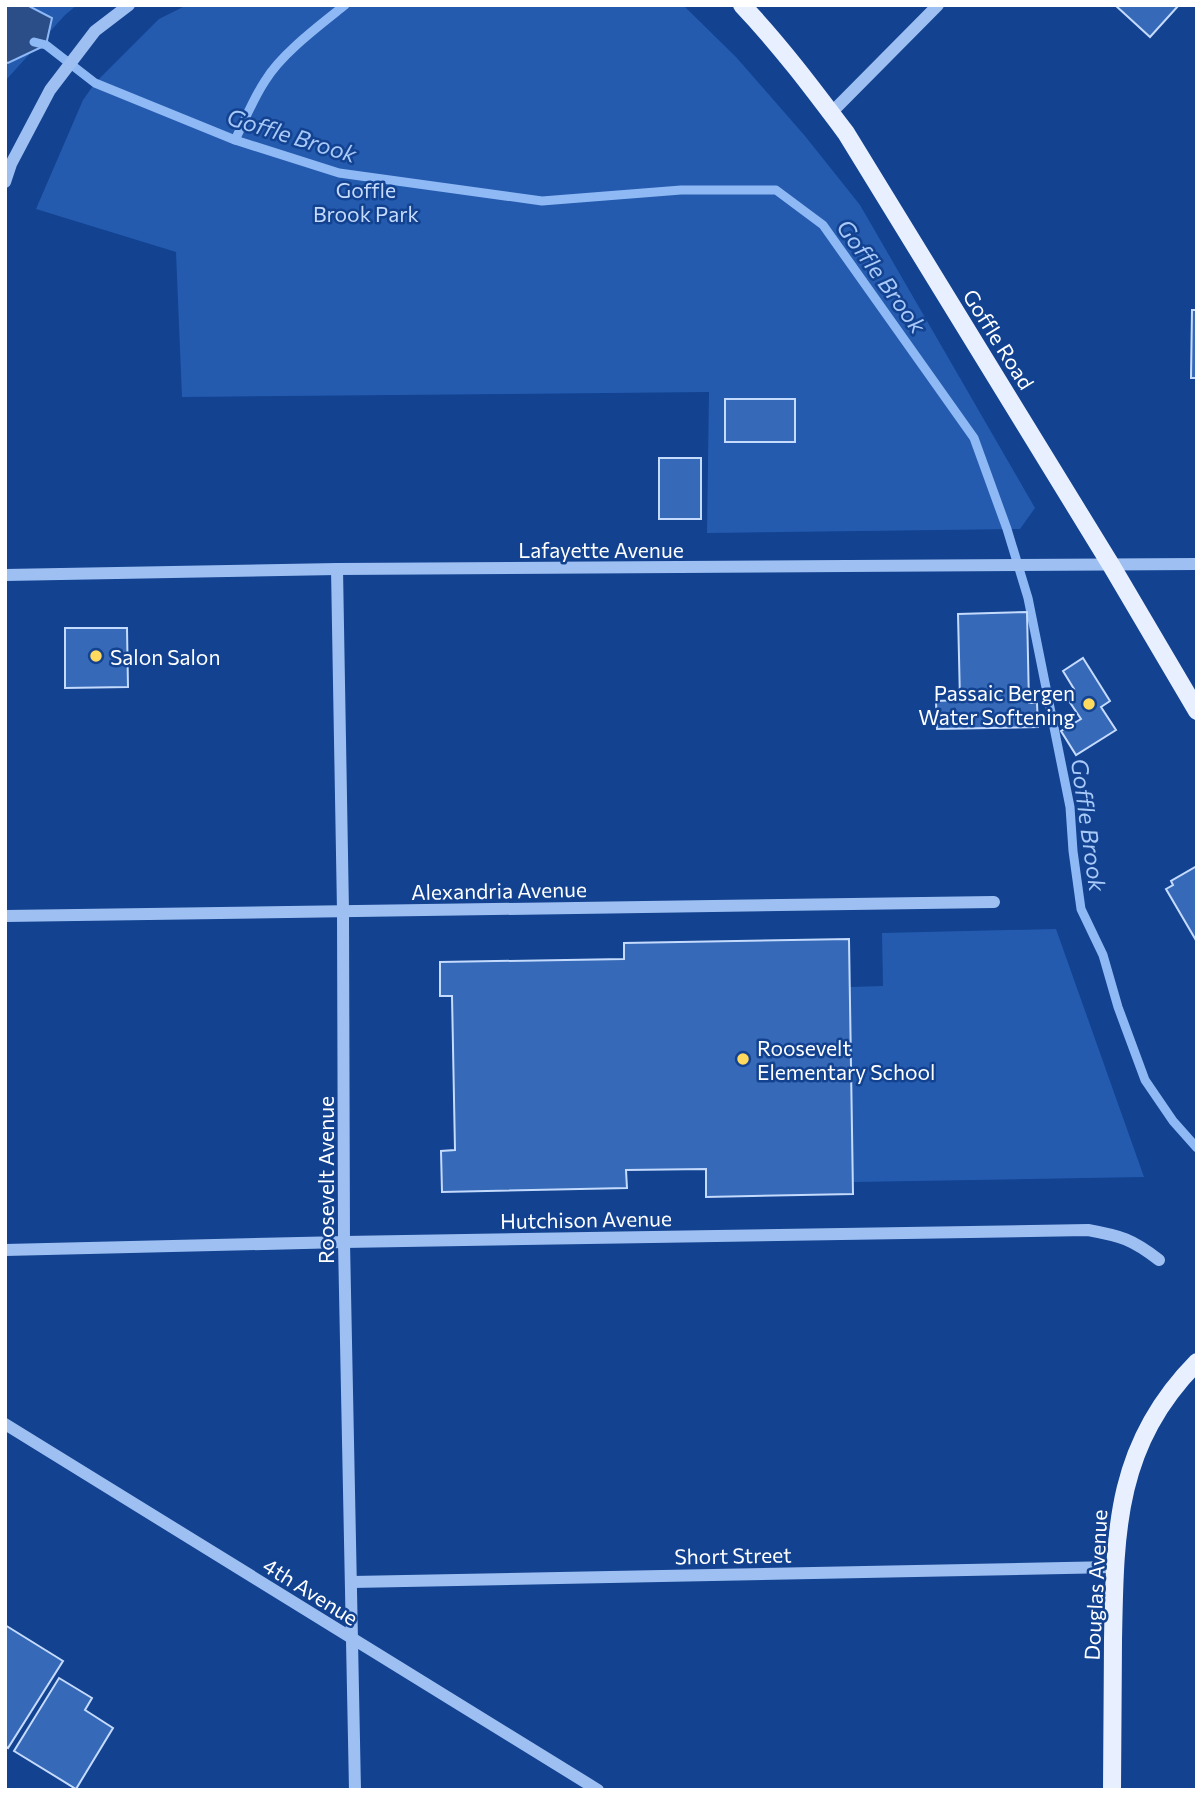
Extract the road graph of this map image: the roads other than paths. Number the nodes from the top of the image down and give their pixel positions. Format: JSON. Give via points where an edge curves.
{"nodes":[{"id":1,"x":129,"y":5,"type":"edge"},
{"id":2,"x":742,"y":5,"type":"edge"},
{"id":3,"x":938,"y":5,"type":"edge"},
{"id":4,"x":831,"y":113,"type":"junction"},
{"id":5,"x":5,"y":182,"type":"edge"},
{"id":6,"x":1197,"y":564,"type":"edge"},
{"id":7,"x":1111,"y":565,"type":"junction"},
{"id":8,"x":337,"y":569,"type":"junction"},
{"id":9,"x":5,"y":575,"type":"edge"},
{"id":10,"x":1197,"y":711,"type":"edge"},
{"id":11,"x":994,"y":902,"type":"dead end"},
{"id":12,"x":343,"y":911,"type":"junction"},
{"id":13,"x":5,"y":916,"type":"edge"},
{"id":14,"x":344,"y":1242,"type":"junction"},
{"id":15,"x":5,"y":1250,"type":"edge"},
{"id":16,"x":1159,"y":1260,"type":"dead end"},
{"id":17,"x":1197,"y":1362,"type":"edge"},
{"id":18,"x":5,"y":1424,"type":"edge"},
{"id":19,"x":1114,"y":1567,"type":"junction"},
{"id":20,"x":352,"y":1582,"type":"junction"},
{"id":21,"x":353,"y":1639,"type":"junction"},
{"id":22,"x":355,"y":1790,"type":"edge"},
{"id":23,"x":598,"y":1790,"type":"edge"},
{"id":24,"x":1112,"y":1790,"type":"edge"}],
"edges":[{"from":1,"to":5,"type":"street","via":[[95,31],[50,90]]},
{"from":2,"to":4,"type":"main road","name":"Goffle Road"},
{"from":3,"to":4,"type":"street"},
{"from":4,"to":7,"type":"main road","name":"Goffle Road"},
{"from":6,"to":7,"type":"street","name":"Lafayette Avenue"},
{"from":7,"to":8,"type":"street","name":"Lafayette Avenue"},
{"from":7,"to":10,"type":"main road","name":"Goffle Road"},
{"from":8,"to":9,"type":"street","name":"Lafayette Avenue"},
{"from":8,"to":12,"type":"street","name":"Roosevelt Avenue"},
{"from":11,"to":12,"type":"street","name":"Alexandria Avenue"},
{"from":12,"to":13,"type":"street","name":"Alexandria Avenue"},
{"from":12,"to":14,"type":"street","name":"Roosevelt Avenue"},
{"from":14,"to":15,"type":"street","name":"Hutchison Avenue"},
{"from":14,"to":16,"type":"street","name":"Hutchison Avenue","via":[[1087,1230],[1139,1244]]},
{"from":14,"to":20,"type":"street","name":"Roosevelt Avenue"},
{"from":17,"to":19,"type":"main road","name":"Douglas Avenue","via":[[1159,1409],[1139,1445],[1126,1484]]},
{"from":18,"to":21,"type":"street","name":"4th Avenue"},
{"from":19,"to":20,"type":"street","name":"Short Street"},
{"from":19,"to":24,"type":"main road","name":"Douglas Avenue"},
{"from":20,"to":21,"type":"street","name":"Roosevelt Avenue"},
{"from":21,"to":22,"type":"street","name":"Roosevelt Avenue"},
{"from":21,"to":23,"type":"street","name":"4th Avenue"}]}
